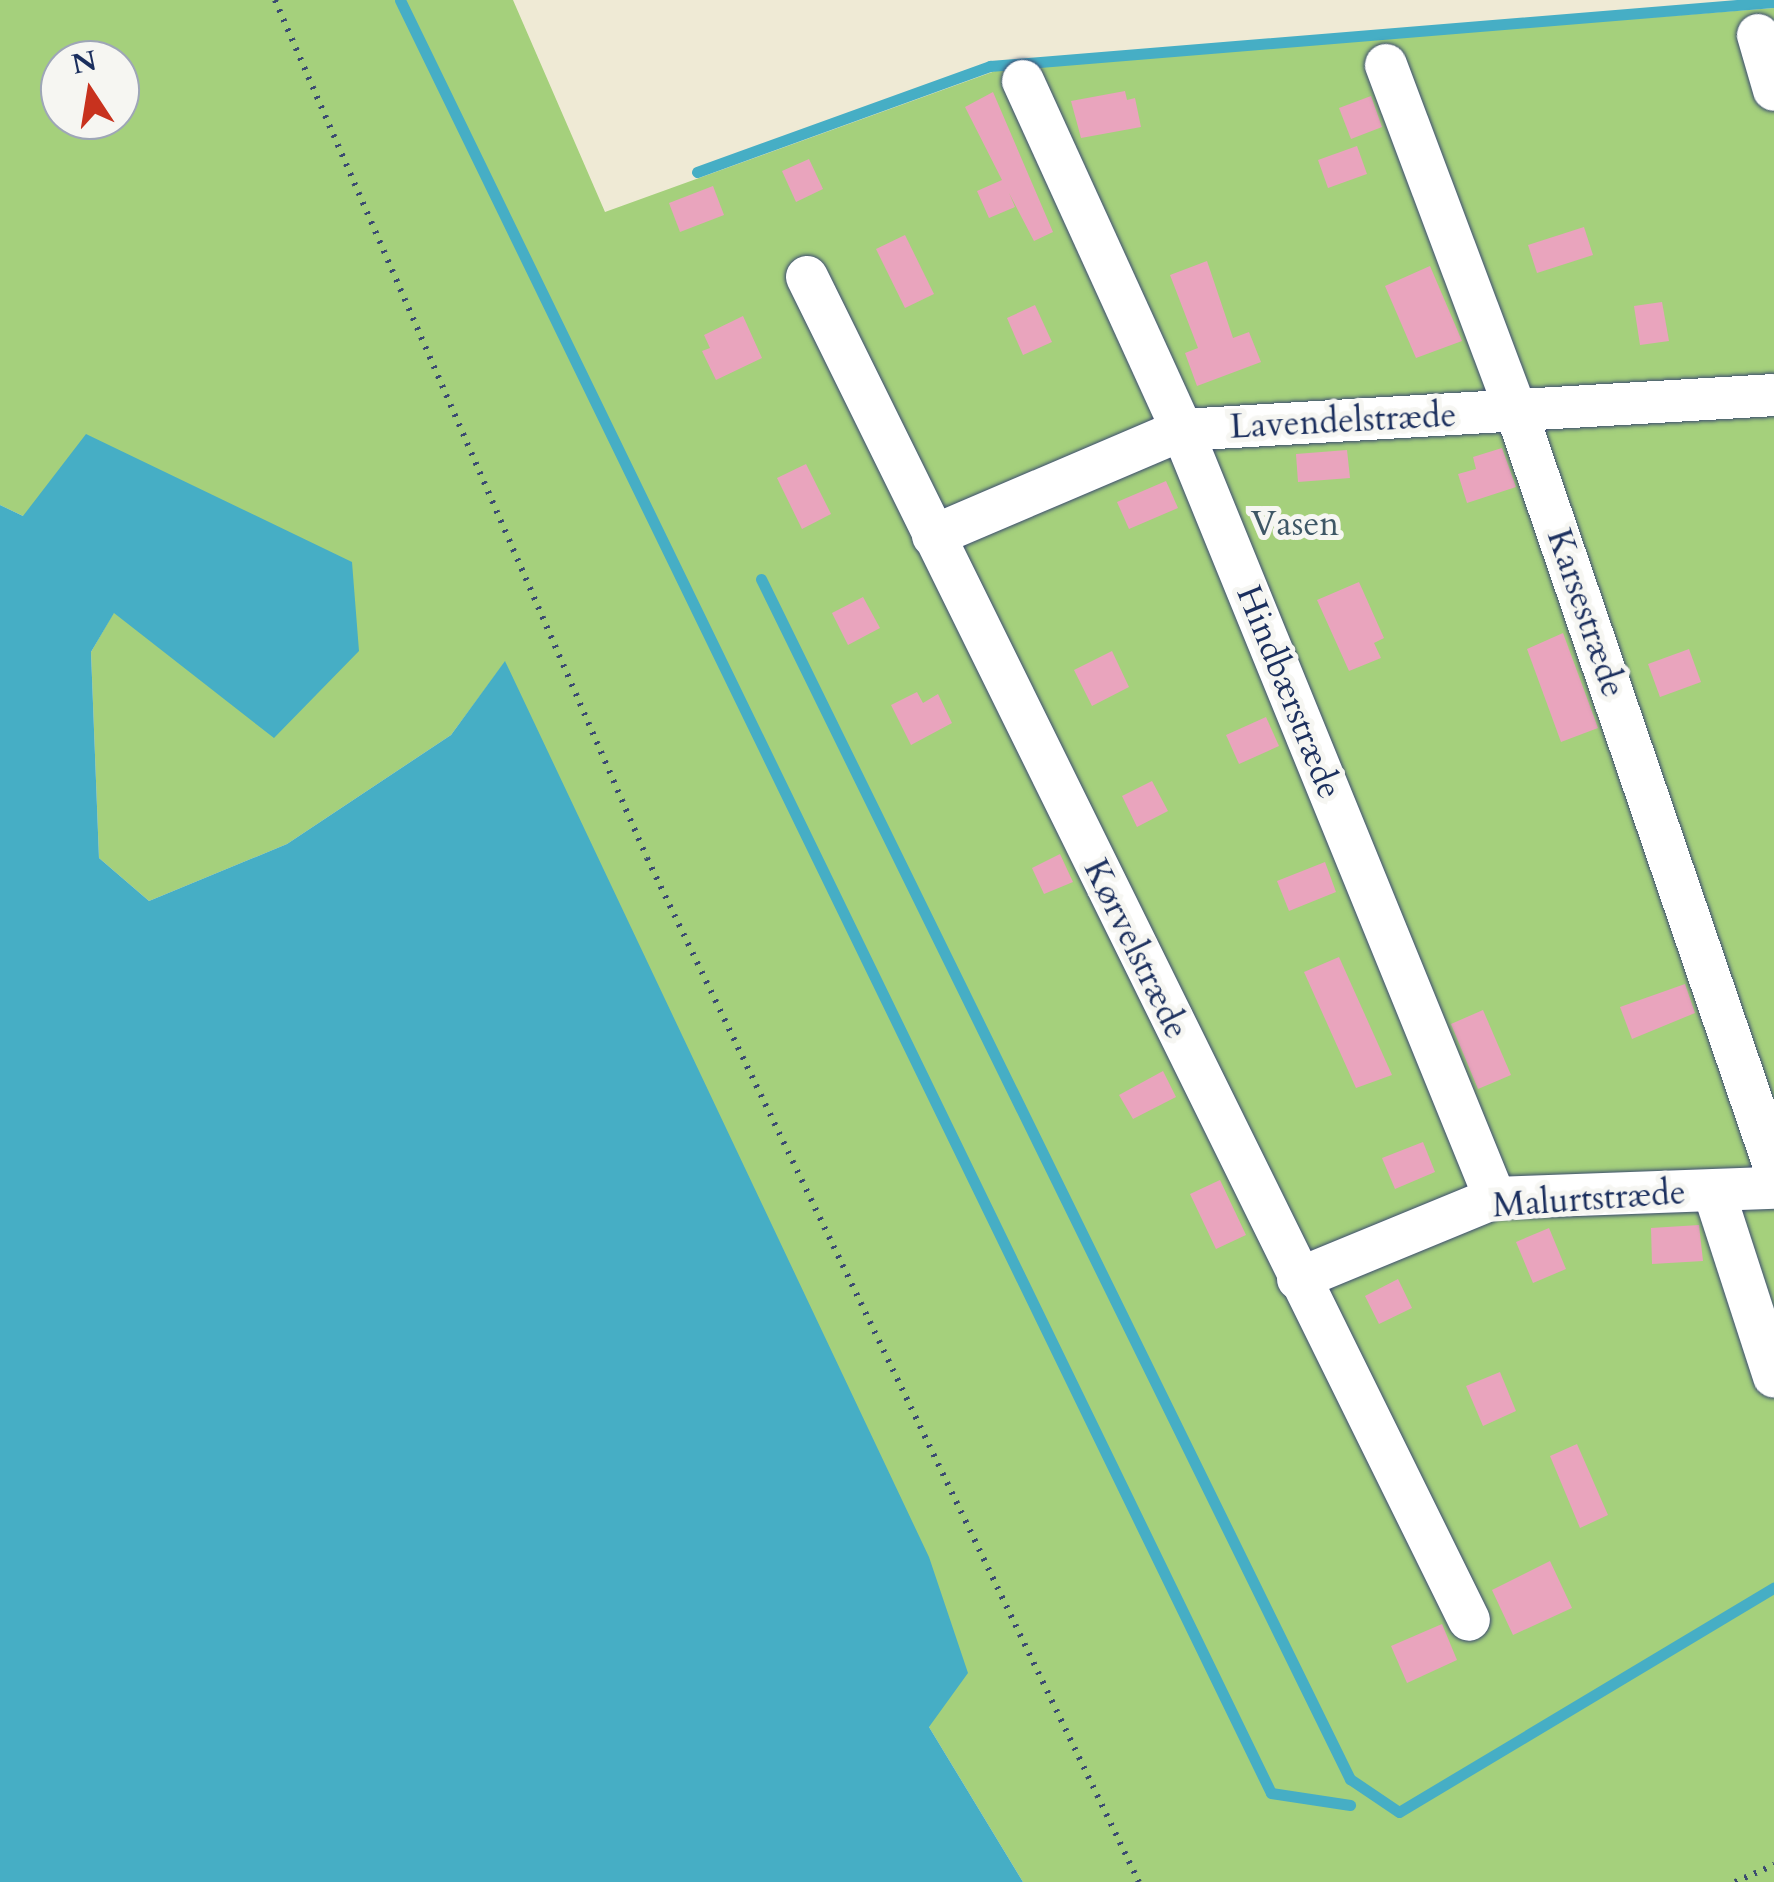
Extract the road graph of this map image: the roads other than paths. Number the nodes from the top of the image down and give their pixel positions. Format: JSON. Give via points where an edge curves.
{"nodes":[{"id":1,"x":1758,"y":36,"type":"dead end"},
{"id":2,"x":1386,"y":65,"type":"dead end"},
{"id":3,"x":1023,"y":81,"type":"dead end"},
{"id":4,"x":1774,"y":90,"type":"edge"},
{"id":5,"x":807,"y":277,"type":"dead end"},
{"id":6,"x":1774,"y":395,"type":"edge"},
{"id":7,"x":1516,"y":410,"type":"junction"},
{"id":8,"x":1182,"y":430,"type":"junction"},
{"id":9,"x":933,"y":536,"type":"junction"},
{"id":10,"x":1774,"y":1166,"type":"edge"},
{"id":11,"x":1774,"y":1188,"type":"edge"},
{"id":12,"x":1714,"y":1192,"type":"junction"},
{"id":13,"x":1495,"y":1198,"type":"junction"},
{"id":14,"x":1298,"y":1280,"type":"junction"},
{"id":15,"x":1774,"y":1377,"type":"edge"},
{"id":16,"x":1469,"y":1620,"type":"dead end"}],
"edges":[{"from":1,"to":4,"type":"lane"},
{"from":2,"to":7,"type":"lane","name":"Karsestræde"},
{"from":3,"to":8,"type":"lane","name":"Hindbærstræde"},
{"from":5,"to":9,"type":"lane","name":"Kørvelstræde"},
{"from":6,"to":7,"type":"lane","name":"Lavendelstræde"},
{"from":7,"to":8,"type":"lane","name":"Lavendelstræde"},
{"from":7,"to":10,"type":"lane","name":"Karsestræde"},
{"from":8,"to":9,"type":"lane","name":"Lavendelstræde"},
{"from":8,"to":13,"type":"lane","name":"Hindbærstræde"},
{"from":9,"to":14,"type":"lane","name":"Kørvelstræde"},
{"from":11,"to":12,"type":"lane","name":"Malurtstræde"},
{"from":12,"to":13,"type":"lane","name":"Malurtstræde"},
{"from":12,"to":15,"type":"lane"},
{"from":13,"to":14,"type":"lane","name":"Malurtstræde"},
{"from":14,"to":16,"type":"lane","name":"Kørvelstræde"}]}
